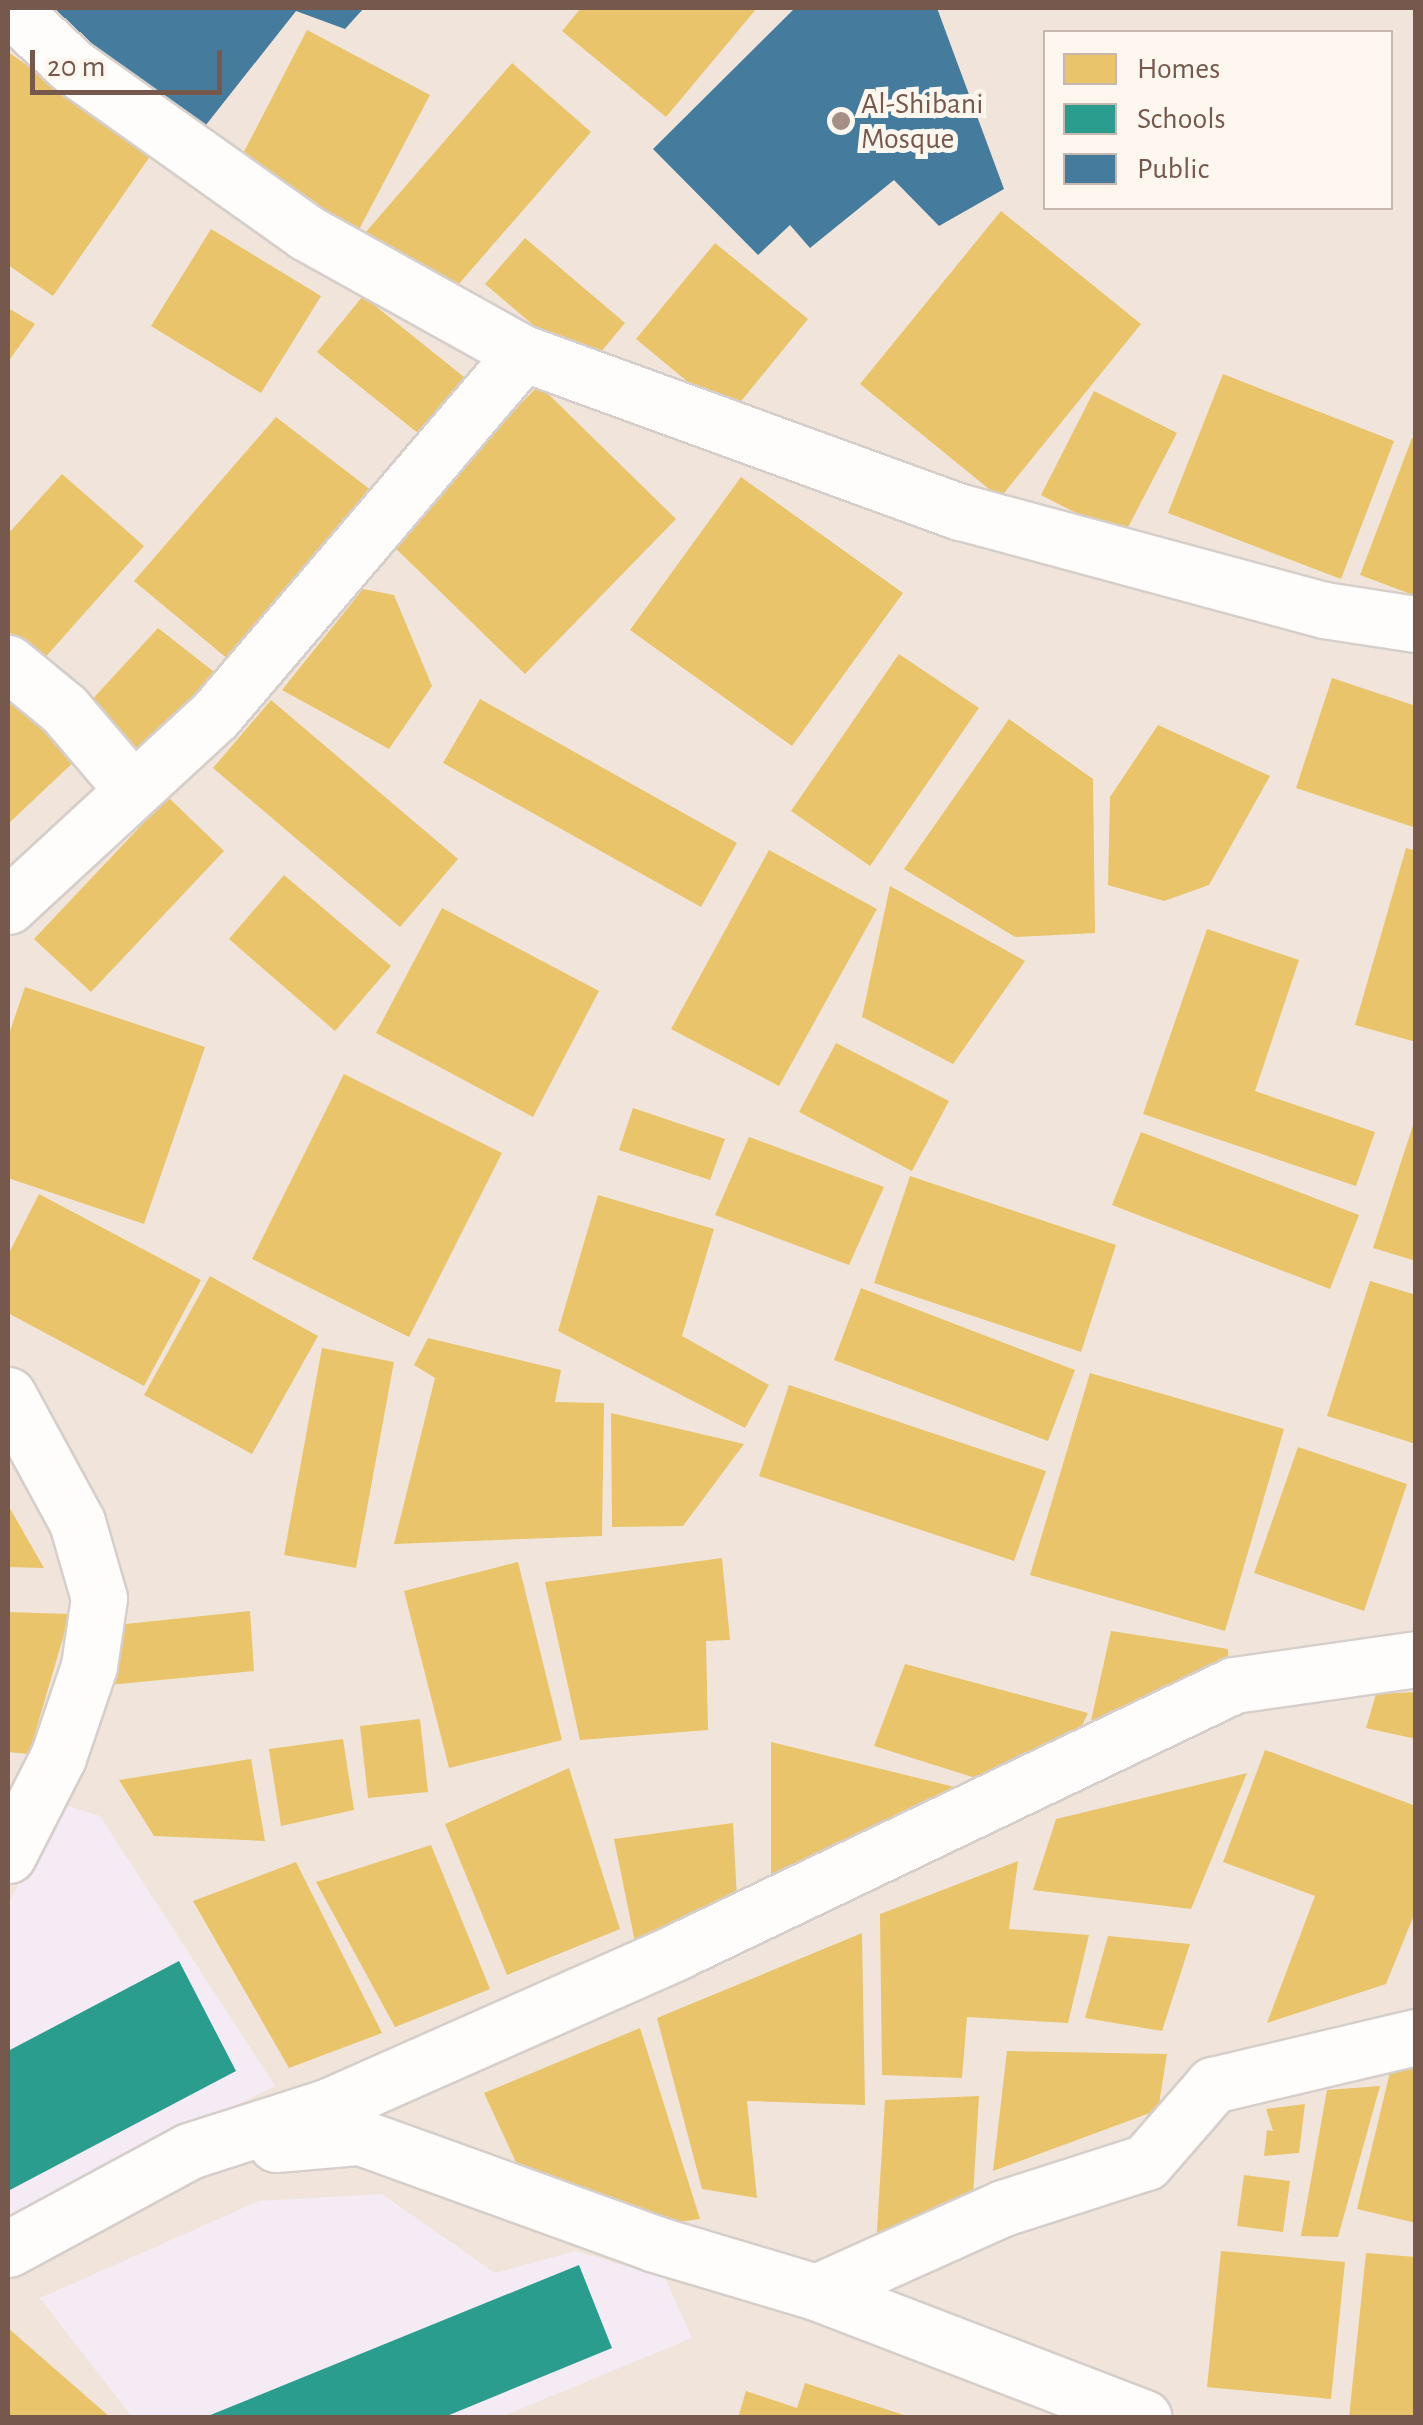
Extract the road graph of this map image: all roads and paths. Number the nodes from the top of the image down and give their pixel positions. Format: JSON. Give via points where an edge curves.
{"nodes":[{"id":1,"x":10,"y":8,"type":"edge"},
{"id":2,"x":523,"y":353,"type":"junction"},
{"id":3,"x":1416,"y":624,"type":"edge"},
{"id":4,"x":8,"y":663,"type":"edge"},
{"id":5,"x":133,"y":790,"type":"junction"},
{"id":6,"x":8,"y":906,"type":"edge"},
{"id":7,"x":8,"y":1395,"type":"edge"},
{"id":8,"x":1416,"y":1660,"type":"edge"},
{"id":9,"x":8,"y":1854,"type":"edge"},
{"id":10,"x":1416,"y":2036,"type":"edge"},
{"id":11,"x":189,"y":2151,"type":"junction"},
{"id":12,"x":8,"y":2248,"type":"edge"},
{"id":13,"x":816,"y":2292,"type":"junction"},
{"id":14,"x":1144,"y":2418,"type":"edge"}],
"edges":[{"from":1,"to":2,"type":"street","via":[[72,66],[307,233]]},
{"from":2,"to":3,"type":"street","via":[[962,512],[1324,610]]},
{"from":2,"to":5,"type":"street","via":[[216,714]]},
{"from":4,"to":5,"type":"street","via":[[64,709]]},
{"from":5,"to":6,"type":"street"},
{"from":7,"to":9,"type":"street","via":[[77,1522],[99,1598],[89,1666],[58,1757]]},
{"from":8,"to":11,"type":"street","via":[[1234,1685],[574,1998],[329,2106]]},
{"from":10,"to":13,"type":"street","via":[[1213,2085],[1146,2162],[1003,2208]]},
{"from":11,"to":12,"type":"street"},
{"from":11,"to":13,"type":"street","via":[[360,2137],[655,2244]]},
{"from":13,"to":14,"type":"street"}]}
